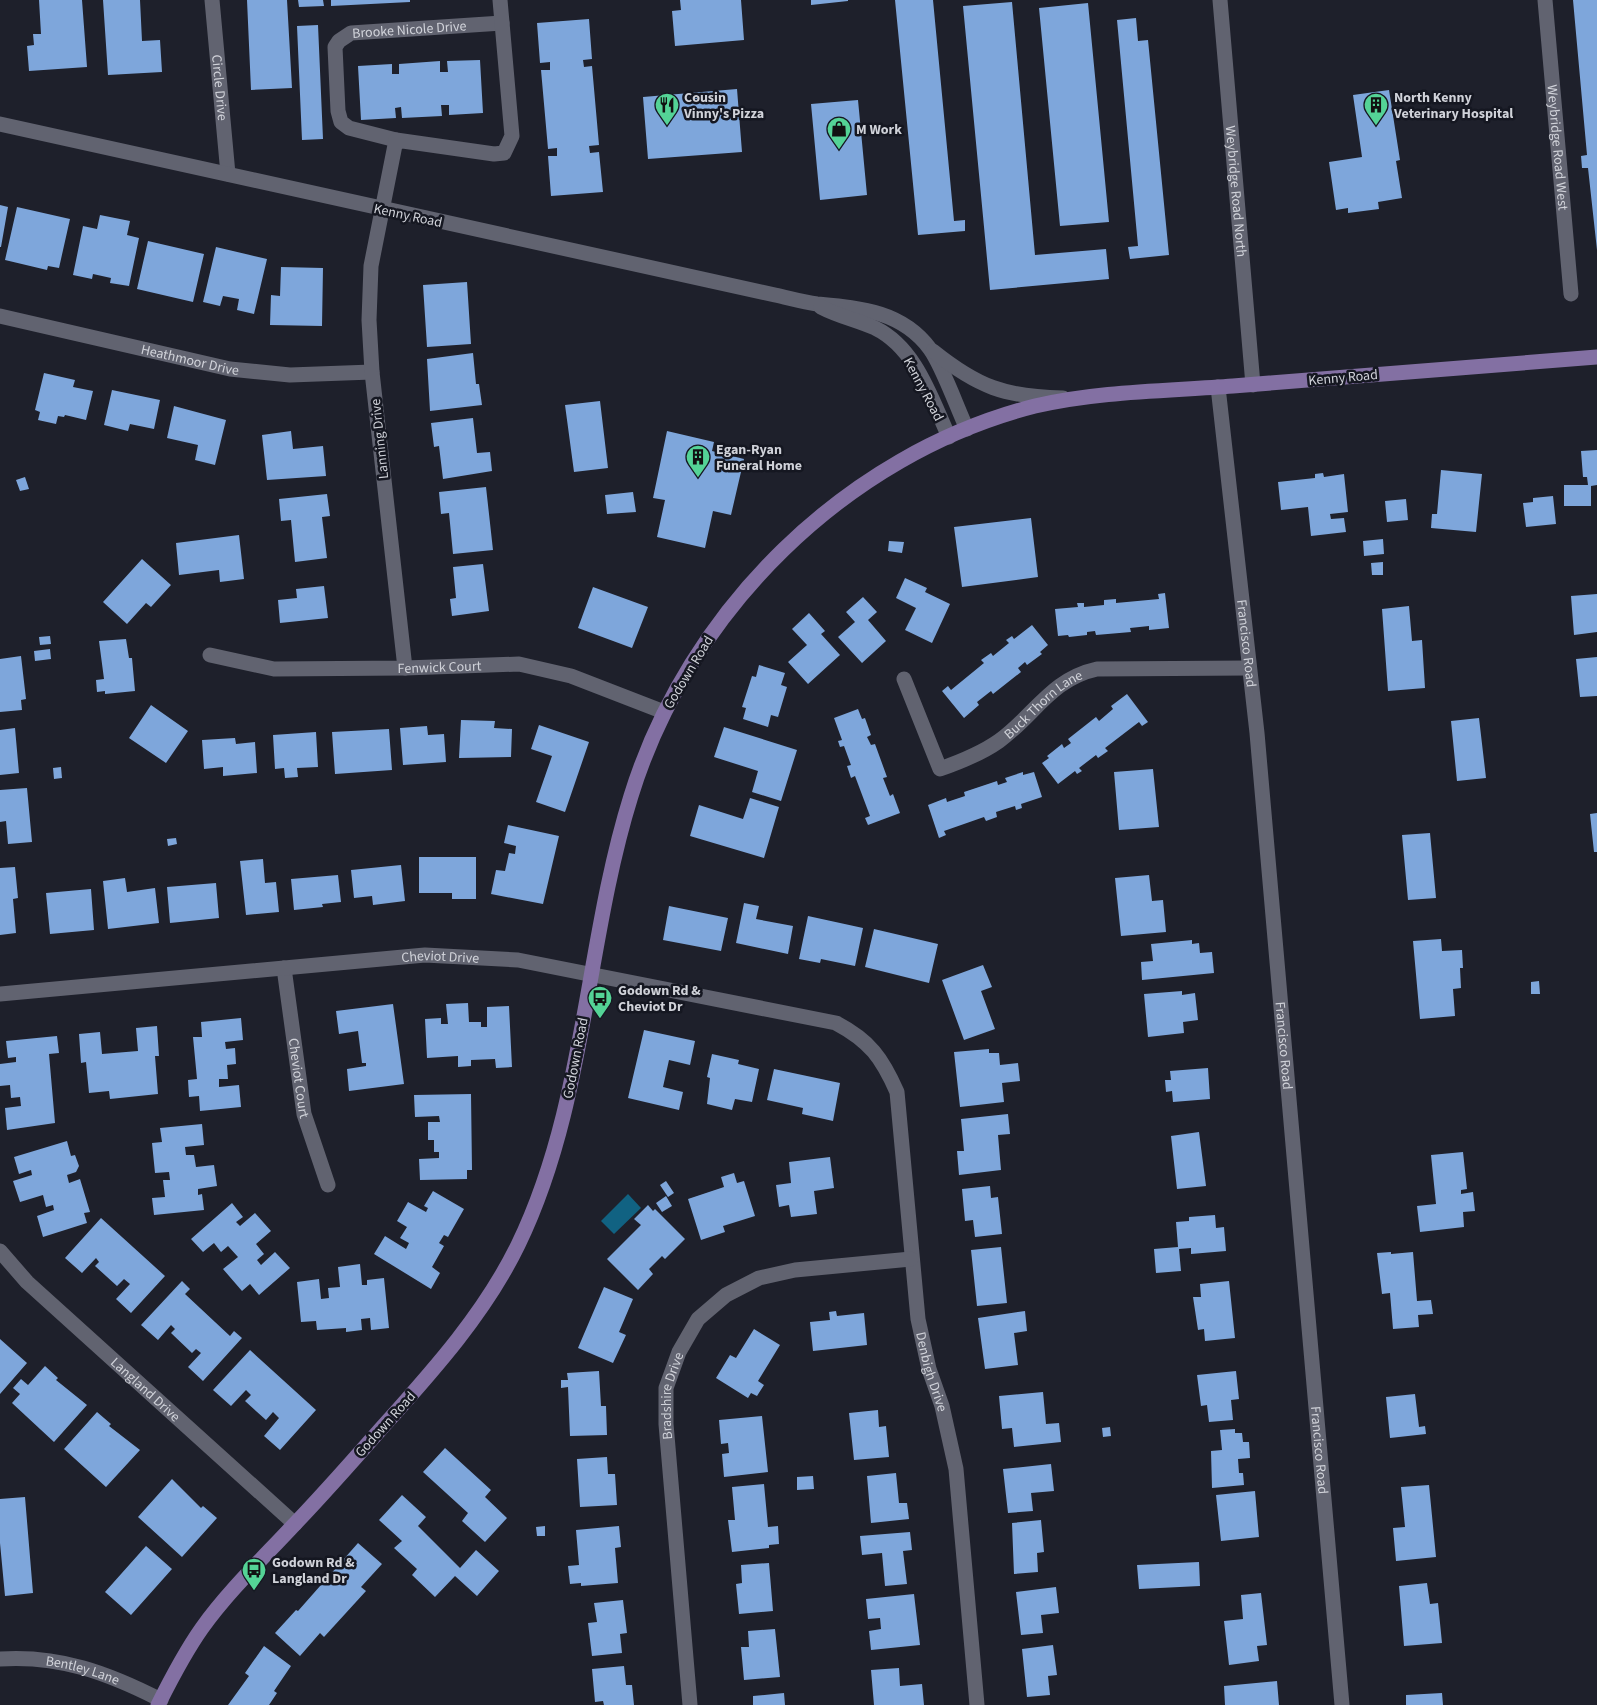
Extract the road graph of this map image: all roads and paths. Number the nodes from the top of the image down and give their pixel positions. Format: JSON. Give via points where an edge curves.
{"nodes":[{"id":1,"x":212,"y":0,"type":"edge"},
{"id":2,"x":500,"y":0,"type":"edge"},
{"id":3,"x":1220,"y":0,"type":"edge"},
{"id":4,"x":1545,"y":0,"type":"edge"},
{"id":5,"x":502,"y":24,"type":"junction"},
{"id":6,"x":0,"y":124,"type":"edge"},
{"id":7,"x":396,"y":140,"type":"junction"},
{"id":8,"x":228,"y":174,"type":"junction"},
{"id":9,"x":383,"y":210,"type":"junction"},
{"id":10,"x":1570,"y":294,"type":"dead end"},
{"id":11,"x":816,"y":304,"type":"junction"},
{"id":12,"x":6,"y":317,"type":"edge"},
{"id":13,"x":931,"y":350,"type":"junction"},
{"id":14,"x":1597,"y":357,"type":"edge"},
{"id":15,"x":372,"y":372,"type":"junction"},
{"id":16,"x":1252,"y":385,"type":"junction"},
{"id":17,"x":1218,"y":387,"type":"junction"},
{"id":18,"x":1089,"y":398,"type":"junction"},
{"id":19,"x":967,"y":429,"type":"junction"},
{"id":20,"x":949,"y":437,"type":"junction"},
{"id":21,"x":210,"y":655,"type":"dead end"},
{"id":22,"x":405,"y":668,"type":"junction"},
{"id":23,"x":1249,"y":668,"type":"junction"},
{"id":24,"x":904,"y":679,"type":"dead end"},
{"id":25,"x":664,"y":712,"type":"junction"},
{"id":26,"x":284,"y":968,"type":"junction"},
{"id":27,"x":592,"y":973,"type":"junction"},
{"id":28,"x":0,"y":994,"type":"edge"},
{"id":29,"x":870,"y":1045,"type":"joint"},
{"id":30,"x":328,"y":1185,"type":"dead end"},
{"id":31,"x":0,"y":1251,"type":"edge"},
{"id":32,"x":911,"y":1259,"type":"junction"},
{"id":33,"x":295,"y":1524,"type":"junction"},
{"id":34,"x":0,"y":1659,"type":"edge"},
{"id":35,"x":160,"y":1702,"type":"edge"},
{"id":36,"x":690,"y":1705,"type":"edge"},
{"id":37,"x":977,"y":1705,"type":"edge"},
{"id":38,"x":1342,"y":1705,"type":"edge"}],
"edges":[{"from":1,"to":8,"type":"street","name":"Circle Drive"},
{"from":2,"to":5,"type":"street"},
{"from":3,"to":16,"type":"street","name":"Weybridge Road North"},
{"from":4,"to":10,"type":"street","name":"Weybridge Road West"},
{"from":5,"to":7,"type":"street","via":[[512,136],[504,153]]},
{"from":5,"to":7,"type":"street","name":"Brooke Nicole Drive","via":[[351,33],[339,41],[335,47],[341,122],[349,128]]},
{"from":6,"to":8,"type":"street","name":"Kenny Road"},
{"from":7,"to":9,"type":"street","name":"Lanning Drive"},
{"from":8,"to":9,"type":"street","name":"Kenny Road"},
{"from":9,"to":11,"type":"street","name":"Kenny Road"},
{"from":9,"to":15,"type":"street","name":"Lanning Drive","via":[[371,266],[369,320]]},
{"from":11,"to":13,"type":"street","name":"Kenny Road","via":[[850,306],[899,320],[916,332]]},
{"from":11,"to":20,"type":"street","name":"Kenny Road","via":[[875,328],[893,340],[907,354],[920,375]]},
{"from":12,"to":15,"type":"street","name":"Heathmoor Drive","via":[[230,369],[290,375]]},
{"from":13,"to":18,"type":"street","name":"Kenny Road","via":[[961,374],[987,388],[1022,394]]},
{"from":13,"to":19,"type":"street","name":"Kenny Road"},
{"from":14,"to":16,"type":"main road","name":"Kenny Road"},
{"from":15,"to":22,"type":"street","name":"Lanning Drive"},
{"from":16,"to":17,"type":"main road","name":"Kenny Road"},
{"from":17,"to":18,"type":"main road","name":"Kenny Road"},
{"from":17,"to":23,"type":"street","name":"Francisco Road"},
{"from":18,"to":19,"type":"main road","name":"Kenny Road","via":[[1038,406]]},
{"from":19,"to":20,"type":"main road","name":"Godown Road"},
{"from":20,"to":25,"type":"main road","name":"Godown Road","via":[[865,484],[802,533],[766,567],[722,617]]},
{"from":21,"to":22,"type":"street","name":"Fenwick Court","via":[[274,669]]},
{"from":22,"to":25,"type":"street","name":"Fenwick Court","via":[[519,664],[571,676]]},
{"from":23,"to":24,"type":"street","name":"Buck Thorn Lane","via":[[1097,669],[1081,673],[1067,679],[999,740],[940,769]]},
{"from":23,"to":38,"type":"street","name":"Francisco Road"},
{"from":25,"to":27,"type":"main road","name":"Godown Road","via":[[630,799]]},
{"from":26,"to":27,"type":"street","name":"Cheviot Drive","via":[[425,955],[518,960]]},
{"from":26,"to":28,"type":"street","name":"Cheviot Drive"},
{"from":26,"to":30,"type":"street","name":"Cheviot Court","via":[[304,1114]]},
{"from":27,"to":29,"type":"street","name":"Cheviot Drive","via":[[836,1023]]},
{"from":27,"to":33,"type":"main road","name":"Godown Road","via":[[556,1144],[538,1200],[517,1246],[480,1309],[427,1378]]},
{"from":29,"to":32,"type":"street","name":"Denbigh Drive","via":[[897,1092]]},
{"from":31,"to":33,"type":"street","name":"Langland Drive","via":[[27,1282]]},
{"from":32,"to":36,"type":"street","name":"Bradshire Drive","via":[[795,1270],[759,1278],[726,1295],[698,1319],[679,1352],[666,1388],[666,1424]]},
{"from":32,"to":37,"type":"street","name":"Denbigh Drive","via":[[918,1320],[956,1469]]},
{"from":33,"to":35,"type":"main road","name":"Godown Road","via":[[203,1627]]},
{"from":34,"to":35,"type":"street","name":"Bentley Lane","via":[[28,1657],[79,1665],[122,1680]]}]}
